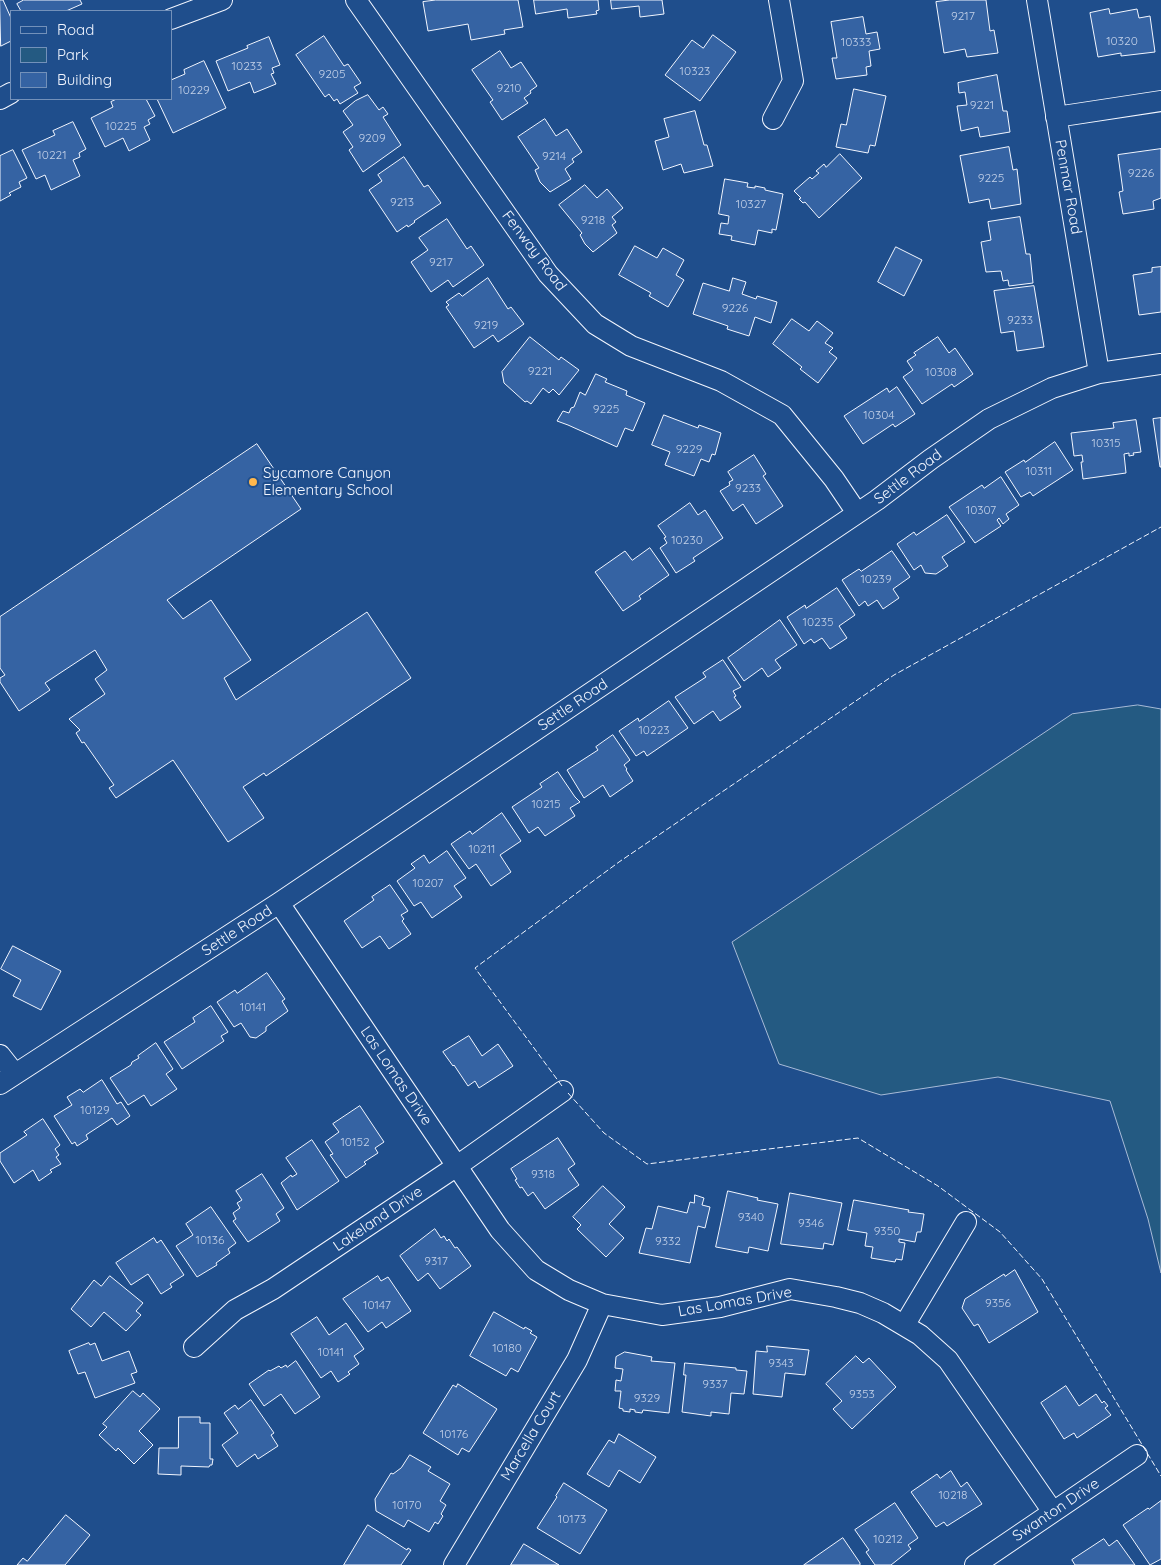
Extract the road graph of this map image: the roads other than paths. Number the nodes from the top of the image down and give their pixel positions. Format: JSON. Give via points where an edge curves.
{"nodes":[{"id":1,"x":222,"y":0,"type":"edge"},
{"id":2,"x":356,"y":0,"type":"edge"},
{"id":3,"x":779,"y":0,"type":"edge"},
{"id":4,"x":1037,"y":0,"type":"edge"},
{"id":5,"x":172,"y":19,"type":"edge"},
{"id":6,"x":1161,"y":101,"type":"edge"},
{"id":7,"x":1056,"y":117,"type":"junction"},
{"id":8,"x":772,"y":119,"type":"dead end"},
{"id":9,"x":1161,"y":364,"type":"edge"},
{"id":10,"x":1099,"y":373,"type":"junction"},
{"id":11,"x":857,"y":513,"type":"junction"},
{"id":12,"x":279,"y":903,"type":"junction"},
{"id":13,"x":0,"y":1055,"type":"edge"},
{"id":14,"x":8,"y":1079,"type":"edge"},
{"id":15,"x":563,"y":1091,"type":"dead end"},
{"id":16,"x":457,"y":1166,"type":"junction"},
{"id":17,"x":966,"y":1222,"type":"dead end"},
{"id":18,"x":602,"y":1304,"type":"junction"},
{"id":19,"x":905,"y":1324,"type":"junction"},
{"id":20,"x":194,"y":1347,"type":"dead end"},
{"id":21,"x":1137,"y":1455,"type":"dead end"},
{"id":22,"x":1053,"y":1512,"type":"junction"},
{"id":23,"x":454,"y":1565,"type":"edge"},
{"id":24,"x":975,"y":1565,"type":"edge"}],
"edges":[{"from":1,"to":5,"type":"street"},
{"from":2,"to":11,"type":"street","name":"Fenway Road","via":[[548,274],[595,324],[631,346],[721,381],[782,415]]},
{"from":3,"to":8,"type":"street","via":[[793,81]]},
{"from":4,"to":7,"type":"street","name":"Penmar Road"},
{"from":6,"to":7,"type":"street"},
{"from":7,"to":10,"type":"street","name":"Penmar Road"},
{"from":9,"to":10,"type":"street","name":"Settle Road"},
{"from":10,"to":11,"type":"street","name":"Settle Road","via":[[1052,388],[989,419]]},
{"from":11,"to":12,"type":"street","name":"Settle Road"},
{"from":12,"to":14,"type":"street","name":"Settle Road"},
{"from":12,"to":16,"type":"street","name":"Las Lomas Drive"},
{"from":13,"to":14,"type":"street"},
{"from":15,"to":16,"type":"street","name":"Lakeland Drive"},
{"from":16,"to":18,"type":"street","name":"Las Lomas Drive","via":[[500,1230],[536,1270],[569,1290]]},
{"from":16,"to":20,"type":"street","name":"Lakeland Drive","via":[[273,1289],[235,1310]]},
{"from":17,"to":19,"type":"street"},
{"from":18,"to":19,"type":"street","name":"Las Lomas Drive","via":[[662,1315],[720,1307],[790,1290],[860,1303]]},
{"from":18,"to":23,"type":"street","name":"Marcella Court","via":[[577,1360]]},
{"from":19,"to":22,"type":"street","name":"Las Lomas Drive","via":[[948,1360]]},
{"from":21,"to":22,"type":"street","name":"Swanton Drive"},
{"from":22,"to":24,"type":"street","name":"Swanton Drive"}]}
